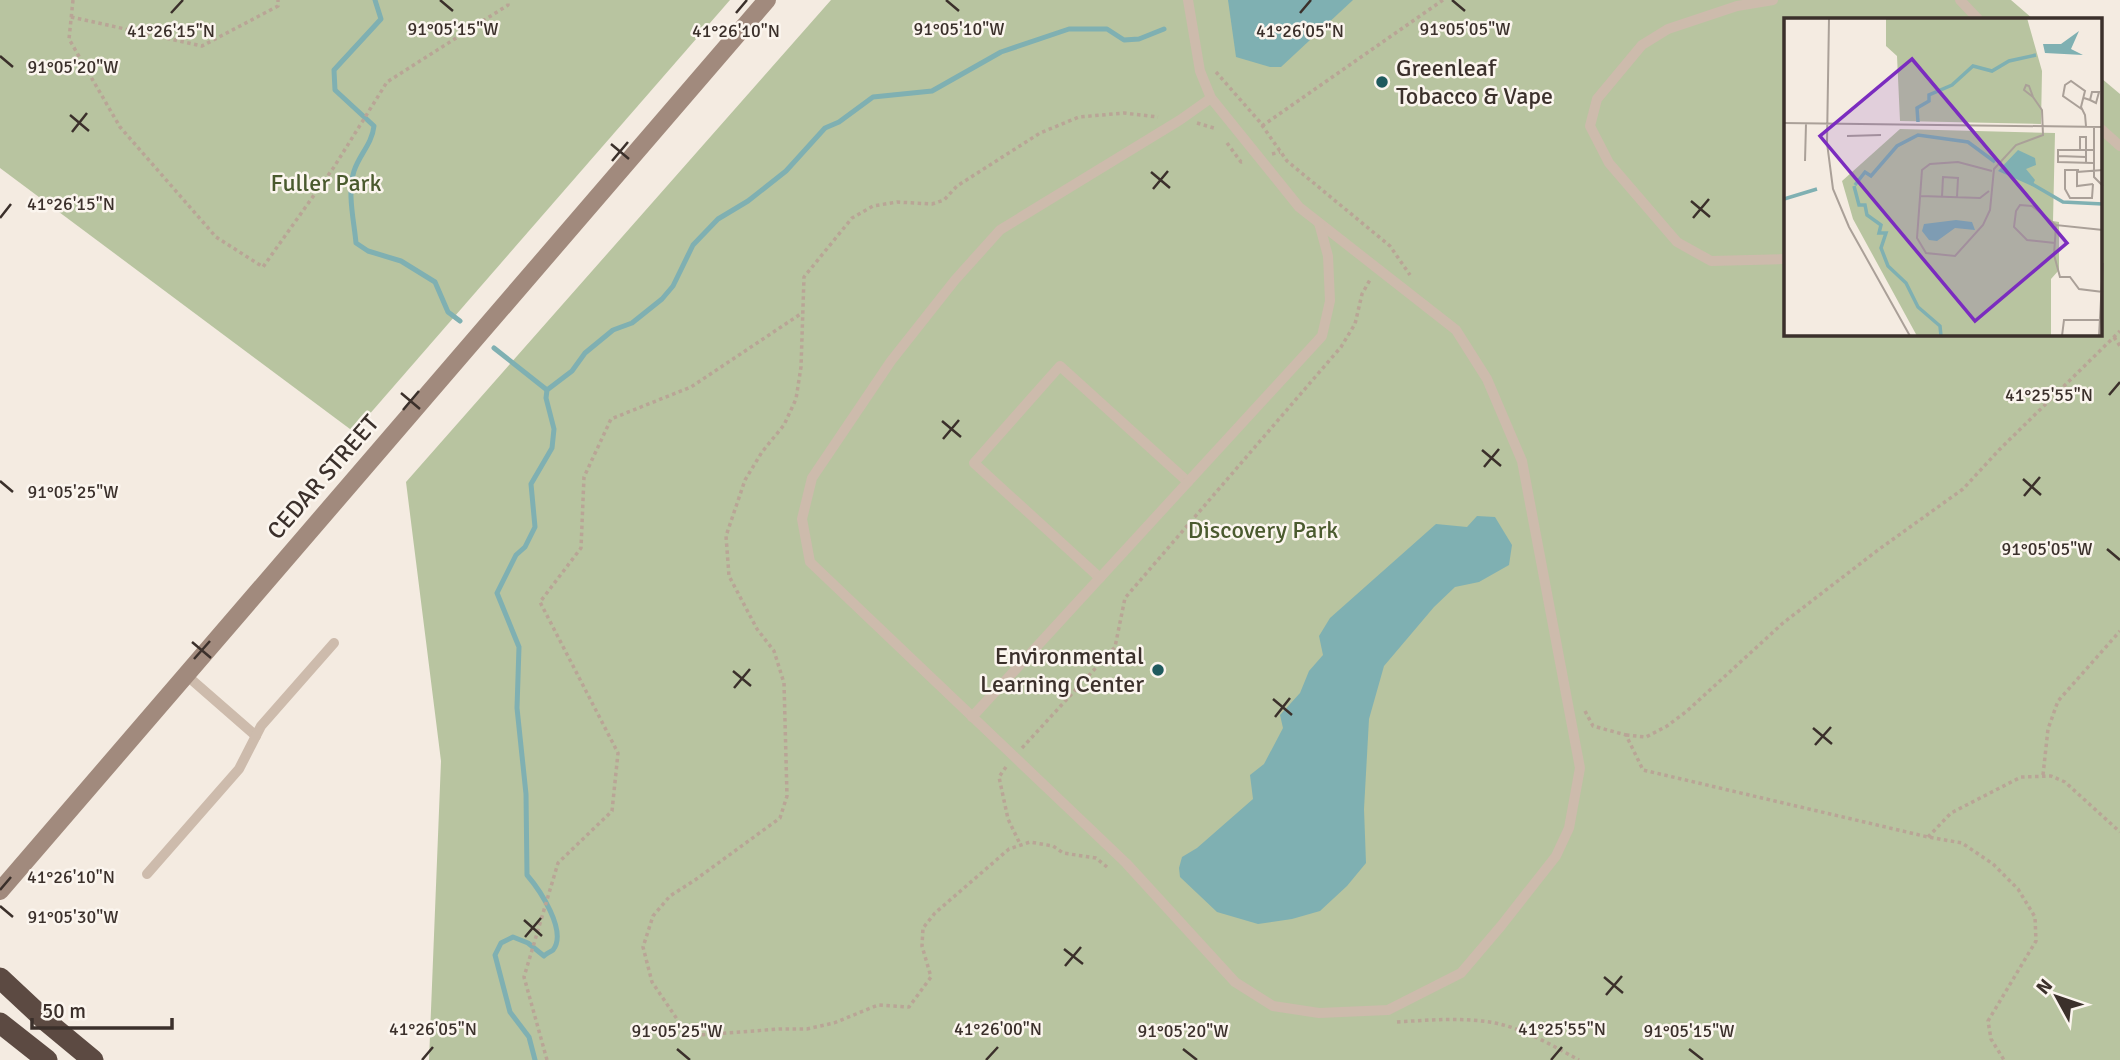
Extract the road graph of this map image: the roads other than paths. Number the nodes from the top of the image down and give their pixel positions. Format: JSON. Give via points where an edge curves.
{"nodes":[{"id":1,"x":767,"y":0,"type":"edge"},
{"id":2,"x":1188,"y":0,"type":"edge"},
{"id":3,"x":1773,"y":0,"type":"edge"},
{"id":4,"x":1960,"y":0,"type":"edge"},
{"id":5,"x":1977,"y":18,"type":"edge"},
{"id":6,"x":1211,"y":98,"type":"junction"},
{"id":7,"x":2102,"y":130,"type":"edge"},
{"id":8,"x":2120,"y":146,"type":"edge"},
{"id":9,"x":1319,"y":223,"type":"junction"},
{"id":10,"x":1784,"y":259,"type":"edge"},
{"id":11,"x":1188,"y":482,"type":"junction"},
{"id":12,"x":1100,"y":578,"type":"junction"},
{"id":13,"x":334,"y":643,"type":"dead end"},
{"id":14,"x":185,"y":674,"type":"junction"},
{"id":15,"x":972,"y":717,"type":"junction"},
{"id":16,"x":256,"y":736,"type":"junction"},
{"id":17,"x":147,"y":874,"type":"dead end"},
{"id":18,"x":0,"y":891,"type":"edge"},
{"id":19,"x":0,"y":978,"type":"edge"},
{"id":20,"x":0,"y":1023,"type":"edge"},
{"id":21,"x":47,"y":1060,"type":"edge"},
{"id":22,"x":93,"y":1060,"type":"edge"}],
"edges":[{"from":1,"to":14,"type":"main road","name":"CEDAR STREET"},
{"from":2,"to":6,"type":"lane","via":[[1200,71]]},
{"from":3,"to":10,"type":"lane","via":[[1737,6],[1668,29],[1642,45],[1597,99],[1590,126],[1609,163],[1677,242],[1711,261]]},
{"from":4,"to":5,"type":"lane"},
{"from":6,"to":9,"type":"lane","via":[[1299,207]]},
{"from":6,"to":15,"type":"lane","via":[[1000,230],[891,361],[811,478],[802,519],[810,562]]},
{"from":7,"to":8,"type":"lane"},
{"from":9,"to":11,"type":"lane","via":[[1328,256],[1330,301],[1322,336]]},
{"from":9,"to":15,"type":"lane","via":[[1456,330],[1487,379],[1522,461],[1580,768],[1569,828],[1556,856],[1461,973],[1388,1010],[1319,1013],[1273,1006],[1235,982],[1126,863]]},
{"from":11,"to":12,"type":"lane"},
{"from":11,"to":12,"type":"lane","via":[[1060,366],[974,463]]},
{"from":12,"to":15,"type":"lane"},
{"from":13,"to":16,"type":"lane"},
{"from":14,"to":16,"type":"lane"},
{"from":14,"to":18,"type":"main road","name":"CEDAR STREET"},
{"from":16,"to":17,"type":"lane","via":[[239,769]]},
{"from":19,"to":22,"type":"highway"},
{"from":20,"to":21,"type":"highway"}]}
